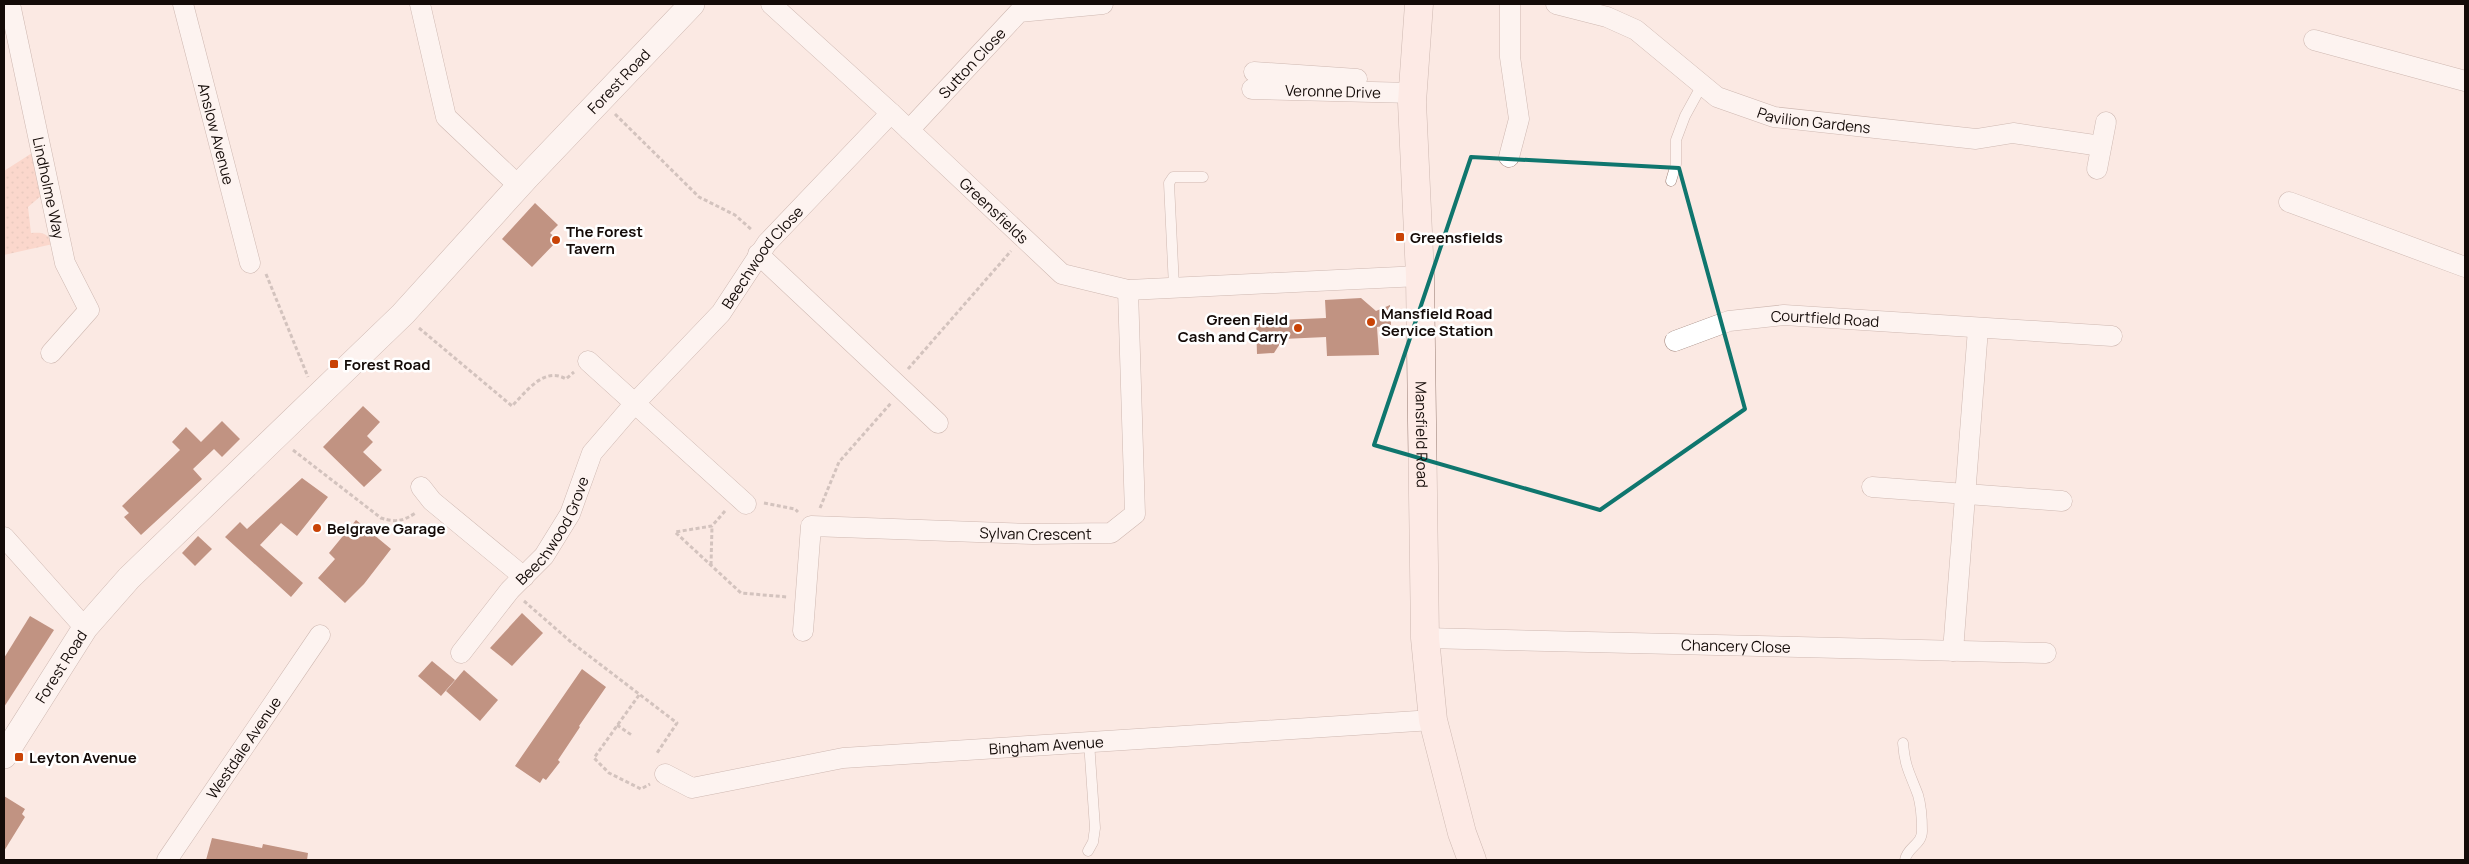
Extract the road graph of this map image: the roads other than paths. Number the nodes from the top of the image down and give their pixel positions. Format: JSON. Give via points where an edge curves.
{"nodes":[{"id":1,"x":10,"y":4,"type":"edge"},
{"id":2,"x":182,"y":4,"type":"edge"},
{"id":3,"x":420,"y":4,"type":"edge"},
{"id":4,"x":692,"y":4,"type":"edge"},
{"id":5,"x":771,"y":4,"type":"edge"},
{"id":6,"x":1103,"y":4,"type":"edge"},
{"id":7,"x":1419,"y":4,"type":"edge"},
{"id":8,"x":1510,"y":4,"type":"edge"},
{"id":9,"x":1556,"y":4,"type":"edge"},
{"id":10,"x":2314,"y":40,"type":"dead end"},
{"id":11,"x":1253,"y":81,"type":"dead end"},
{"id":12,"x":2465,"y":81,"type":"edge"},
{"id":13,"x":1702,"y":85,"type":"junction"},
{"id":14,"x":1414,"y":88,"type":"junction"},
{"id":15,"x":891,"y":112,"type":"junction"},
{"id":16,"x":2106,"y":122,"type":"dead end"},
{"id":17,"x":909,"y":130,"type":"junction"},
{"id":18,"x":2101,"y":146,"type":"junction"},
{"id":19,"x":1509,"y":157,"type":"dead end"},
{"id":20,"x":2097,"y":169,"type":"dead end"},
{"id":21,"x":1203,"y":177,"type":"dead end"},
{"id":22,"x":1671,"y":181,"type":"dead end"},
{"id":23,"x":519,"y":186,"type":"junction"},
{"id":24,"x":2289,"y":202,"type":"dead end"},
{"id":25,"x":762,"y":248,"type":"junction"},
{"id":26,"x":250,"y":263,"type":"road end"},
{"id":27,"x":2465,"y":267,"type":"edge"},
{"id":28,"x":1420,"y":276,"type":"junction"},
{"id":29,"x":1174,"y":288,"type":"junction"},
{"id":30,"x":1128,"y":290,"type":"junction"},
{"id":31,"x":1978,"y":329,"type":"junction"},
{"id":32,"x":2112,"y":336,"type":"dead end"},
{"id":33,"x":1675,"y":342,"type":"dead end"},
{"id":34,"x":51,"y":354,"type":"dead end"},
{"id":35,"x":588,"y":360,"type":"road end"},
{"id":36,"x":635,"y":404,"type":"junction"},
{"id":37,"x":938,"y":423,"type":"dead end"},
{"id":38,"x":1872,"y":487,"type":"dead end"},
{"id":39,"x":426,"y":494,"type":"road end"},
{"id":40,"x":1966,"y":494,"type":"junction"},
{"id":41,"x":742,"y":500,"type":"road end"},
{"id":42,"x":2062,"y":501,"type":"dead end"},
{"id":43,"x":4,"y":537,"type":"edge"},
{"id":44,"x":517,"y":583,"type":"junction"},
{"id":45,"x":84,"y":628,"type":"junction"},
{"id":46,"x":803,"y":630,"type":"dead end"},
{"id":47,"x":320,"y":635,"type":"dead end"},
{"id":48,"x":1425,"y":638,"type":"junction"},
{"id":49,"x":1953,"y":651,"type":"junction"},
{"id":50,"x":461,"y":653,"type":"dead end"},
{"id":51,"x":2046,"y":653,"type":"dead end"},
{"id":52,"x":1433,"y":720,"type":"junction"},
{"id":53,"x":1089,"y":742,"type":"junction"},
{"id":54,"x":1904,"y":742,"type":"dead end"},
{"id":55,"x":4,"y":756,"type":"edge"},
{"id":56,"x":665,"y":774,"type":"road end"},
{"id":57,"x":1088,"y":851,"type":"dead end"},
{"id":58,"x":167,"y":860,"type":"edge"},
{"id":59,"x":1472,"y":860,"type":"edge"},
{"id":60,"x":1905,"y":860,"type":"edge"}],
"edges":[{"from":1,"to":34,"type":"street","name":"Lindholme Way","via":[[65,263],[89,310]]},
{"from":2,"to":26,"type":"street","name":"Anslow Avenue"},
{"from":3,"to":23,"type":"street","via":[[446,117]]},
{"from":4,"to":23,"type":"street","name":"Forest Road"},
{"from":5,"to":15,"type":"street","name":"Greensfields"},
{"from":6,"to":17,"type":"street","name":"Sutton Close","via":[[1019,12]]},
{"from":7,"to":14,"type":"main road","name":"Mansfield Road"},
{"from":8,"to":19,"type":"street","via":[[1510,57],[1519,119]]},
{"from":9,"to":13,"type":"street","name":"Pavilion Gardens","via":[[1607,17],[1636,30]]},
{"from":10,"to":12,"type":"street"},
{"from":11,"to":14,"type":"street"},
{"from":13,"to":18,"type":"street","name":"Pavilion Gardens","via":[[1717,97],[1774,118],[1976,139],[2013,133]]},
{"from":13,"to":22,"type":"lane","via":[[1676,140],[1676,164]]},
{"from":14,"to":28,"type":"main road","name":"Mansfield Road"},
{"from":15,"to":17,"type":"street","name":"Greensfields"},
{"from":15,"to":25,"type":"street","name":"Beechwood Close"},
{"from":16,"to":18,"type":"street"},
{"from":17,"to":30,"type":"street","name":"Greensfields","via":[[1062,274]]},
{"from":18,"to":20,"type":"street"},
{"from":21,"to":29,"type":"lane","via":[[1173,177],[1169,183]]},
{"from":23,"to":45,"type":"street","name":"Forest Road","via":[[404,314],[128,578]]},
{"from":24,"to":27,"type":"street"},
{"from":25,"to":36,"type":"street","name":"Beechwood Close","via":[[721,313]]},
{"from":25,"to":37,"type":"street"},
{"from":28,"to":29,"type":"street","name":"Greensfields"},
{"from":28,"to":48,"type":"main road","name":"Mansfield Road"},
{"from":29,"to":30,"type":"street","name":"Greensfields"},
{"from":30,"to":46,"type":"street","name":"Sylvan Crescent","via":[[1135,514],[1111,534],[811,526]]},
{"from":31,"to":32,"type":"street","name":"Courtfield Road"},
{"from":31,"to":33,"type":"street","name":"Courtfield Road","via":[[1784,315],[1729,321]]},
{"from":31,"to":40,"type":"street"},
{"from":35,"to":36,"type":"street"},
{"from":36,"to":41,"type":"street"},
{"from":36,"to":44,"type":"street","name":"Beechwood Grove","via":[[592,453],[570,514],[544,556]]},
{"from":38,"to":40,"type":"street"},
{"from":39,"to":44,"type":"street"},
{"from":40,"to":42,"type":"street"},
{"from":40,"to":49,"type":"street"},
{"from":43,"to":45,"type":"street"},
{"from":44,"to":50,"type":"street","name":"Beechwood Grove"},
{"from":45,"to":55,"type":"street","name":"Forest Road"},
{"from":47,"to":58,"type":"street","name":"Westdale Avenue"},
{"from":48,"to":49,"type":"street","name":"Chancery Close"},
{"from":48,"to":52,"type":"main road","name":"Mansfield Road"},
{"from":49,"to":51,"type":"street","name":"Chancery Close"},
{"from":52,"to":53,"type":"street","name":"Bingham Avenue"},
{"from":52,"to":59,"type":"main road","name":"Mansfield Road"},
{"from":53,"to":56,"type":"street","name":"Bingham Avenue","via":[[843,758],[692,788]]},
{"from":53,"to":57,"type":"lane","via":[[1095,828]]},
{"from":54,"to":60,"type":"lane","via":[[1904,764],[1918,796],[1922,833],[1919,843],[1911,848]]}]}
